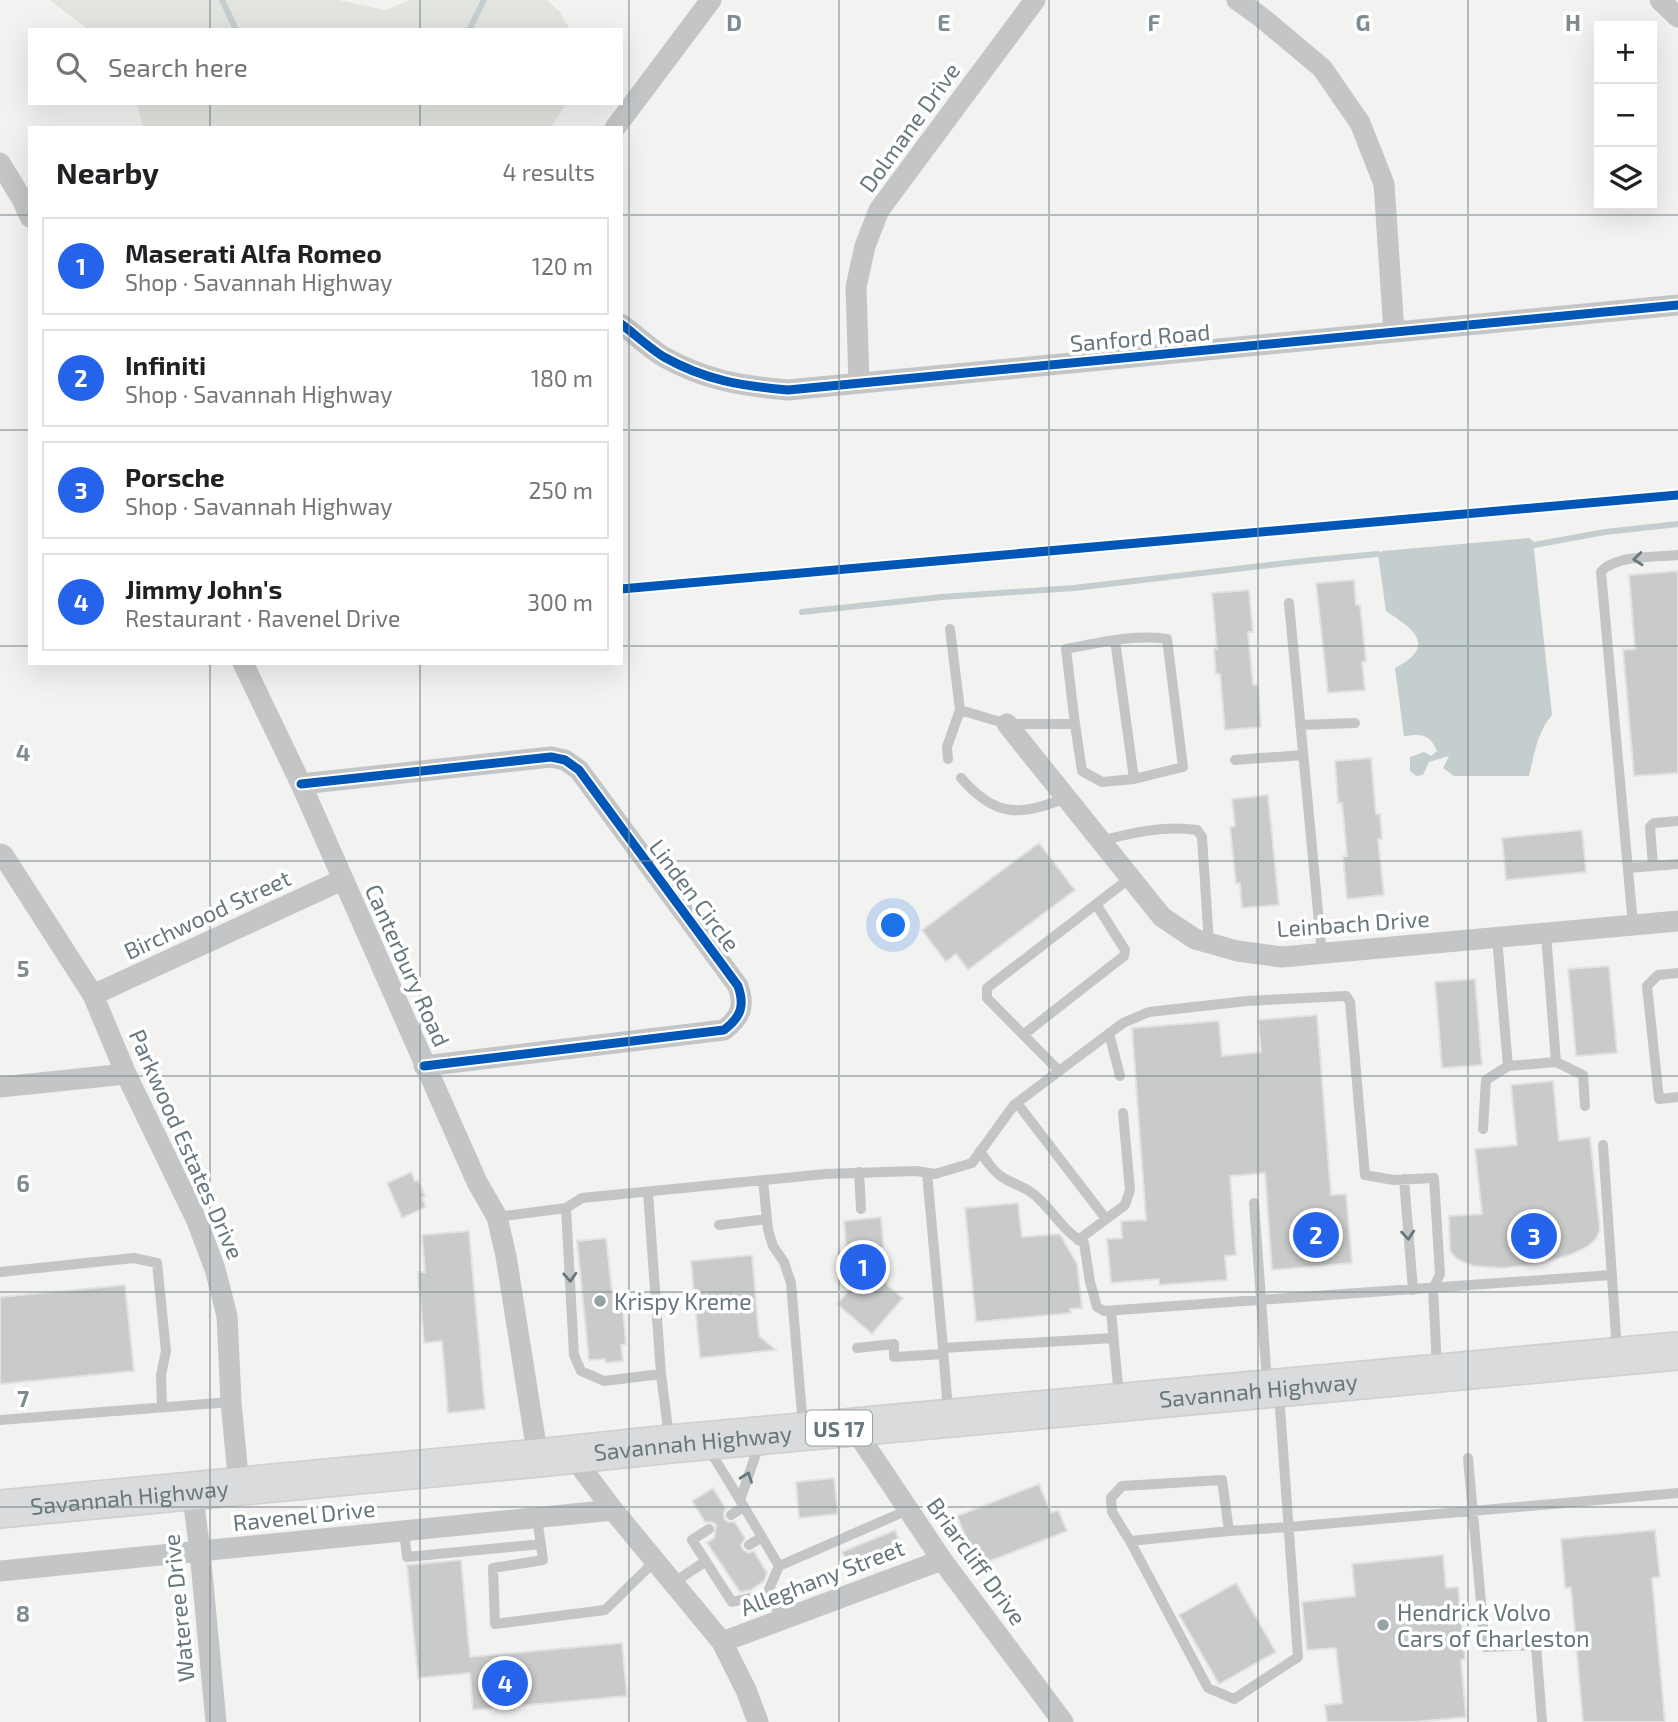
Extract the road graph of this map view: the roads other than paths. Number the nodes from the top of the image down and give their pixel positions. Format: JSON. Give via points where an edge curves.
{"nodes":[{"id":1,"x":711,"y":0,"type":"edge"},
{"id":2,"x":1035,"y":0,"type":"edge"},
{"id":3,"x":1237,"y":0,"type":"edge"},
{"id":4,"x":1660,"y":0,"type":"edge"},
{"id":5,"x":1678,"y":17,"type":"edge"},
{"id":6,"x":616,"y":126,"type":"edge"},
{"id":7,"x":0,"y":163,"type":"edge"},
{"id":8,"x":28,"y":212,"type":"edge"},
{"id":9,"x":1678,"y":305,"type":"edge"},
{"id":10,"x":623,"y":326,"type":"edge"},
{"id":11,"x":1394,"y":332,"type":"junction"},
{"id":12,"x":859,"y":383,"type":"junction"},
{"id":13,"x":1678,"y":555,"type":"edge"},
{"id":14,"x":1289,"y":603,"type":"dead end"},
{"id":15,"x":950,"y":629,"type":"dead end"},
{"id":16,"x":1115,"y":640,"type":"junction"},
{"id":17,"x":244,"y":665,"type":"edge"},
{"id":18,"x":960,"y":710,"type":"junction"},
{"id":19,"x":1355,"y":723,"type":"dead end"},
{"id":20,"x":1007,"y":724,"type":"junction"},
{"id":21,"x":1075,"y":724,"type":"junction"},
{"id":22,"x":1300,"y":725,"type":"junction"},
{"id":23,"x":1303,"y":755,"type":"junction"},
{"id":24,"x":947,"y":759,"type":"dead end"},
{"id":25,"x":1235,"y":760,"type":"dead end"},
{"id":26,"x":961,"y":778,"type":"dead end"},
{"id":27,"x":1134,"y":779,"type":"junction"},
{"id":28,"x":301,"y":784,"type":"junction"},
{"id":29,"x":1066,"y":798,"type":"junction"},
{"id":30,"x":1678,"y":821,"type":"edge"},
{"id":31,"x":1100,"y":841,"type":"junction"},
{"id":32,"x":0,"y":854,"type":"edge"},
{"id":33,"x":1678,"y":864,"type":"edge"},
{"id":34,"x":1653,"y":866,"type":"junction"},
{"id":35,"x":1628,"y":868,"type":"junction"},
{"id":36,"x":1130,"y":878,"type":"junction"},
{"id":37,"x":342,"y":880,"type":"junction"},
{"id":38,"x":1096,"y":904,"type":"junction"},
{"id":39,"x":1678,"y":922,"type":"edge"},
{"id":40,"x":1633,"y":926,"type":"junction"},
{"id":41,"x":1546,"y":934,"type":"junction"},
{"id":42,"x":1497,"y":938,"type":"junction"},
{"id":43,"x":1209,"y":943,"type":"junction"},
{"id":44,"x":1322,"y":954,"type":"junction"},
{"id":45,"x":1678,"y":973,"type":"edge"},
{"id":46,"x":93,"y":995,"type":"junction"},
{"id":47,"x":1109,"y":1032,"type":"junction"},
{"id":48,"x":1023,"y":1035,"type":"junction"},
{"id":49,"x":1556,"y":1062,"type":"junction"},
{"id":50,"x":424,"y":1066,"type":"junction"},
{"id":51,"x":1508,"y":1066,"type":"junction"},
{"id":52,"x":1059,"y":1071,"type":"junction"},
{"id":53,"x":126,"y":1074,"type":"junction"},
{"id":54,"x":1120,"y":1076,"type":"dead end"},
{"id":55,"x":0,"y":1087,"type":"edge"},
{"id":56,"x":1678,"y":1097,"type":"edge"},
{"id":57,"x":1017,"y":1103,"type":"junction"},
{"id":58,"x":1585,"y":1106,"type":"dead end"},
{"id":59,"x":1123,"y":1113,"type":"dead end"},
{"id":60,"x":1483,"y":1129,"type":"dead end"},
{"id":61,"x":1603,"y":1145,"type":"dead end"},
{"id":62,"x":980,"y":1151,"type":"junction"},
{"id":63,"x":859,"y":1172,"type":"junction"},
{"id":64,"x":927,"y":1173,"type":"junction"},
{"id":65,"x":1404,"y":1179,"type":"junction"},
{"id":66,"x":763,"y":1180,"type":"junction"},
{"id":67,"x":648,"y":1192,"type":"junction"},
{"id":68,"x":1254,"y":1203,"type":"dead end"},
{"id":69,"x":566,"y":1208,"type":"junction"},
{"id":70,"x":861,"y":1209,"type":"dead end"},
{"id":71,"x":497,"y":1217,"type":"junction"},
{"id":72,"x":767,"y":1219,"type":"junction"},
{"id":73,"x":1106,"y":1219,"type":"junction"},
{"id":74,"x":719,"y":1225,"type":"dead end"},
{"id":75,"x":1078,"y":1240,"type":"junction"},
{"id":76,"x":0,"y":1272,"type":"edge"},
{"id":77,"x":1612,"y":1275,"type":"junction"},
{"id":78,"x":1433,"y":1289,"type":"junction"},
{"id":79,"x":1413,"y":1290,"type":"junction"},
{"id":80,"x":1262,"y":1301,"type":"junction"},
{"id":81,"x":1111,"y":1311,"type":"junction"},
{"id":82,"x":1113,"y":1338,"type":"junction"},
{"id":83,"x":857,"y":1348,"type":"dead end"},
{"id":84,"x":943,"y":1351,"type":"junction"},
{"id":85,"x":1678,"y":1351,"type":"edge"},
{"id":86,"x":1618,"y":1357,"type":"junction"},
{"id":87,"x":1437,"y":1373,"type":"junction"},
{"id":88,"x":661,"y":1374,"type":"junction"},
{"id":89,"x":1273,"y":1388,"type":"junction"},
{"id":90,"x":231,"y":1402,"type":"junction"},
{"id":91,"x":1119,"y":1402,"type":"junction"},
{"id":92,"x":162,"y":1406,"type":"junction"},
{"id":93,"x":949,"y":1418,"type":"junction"},
{"id":94,"x":0,"y":1420,"type":"edge"},
{"id":95,"x":853,"y":1427,"type":"junction"},
{"id":96,"x":786,"y":1434,"type":"junction"},
{"id":97,"x":687,"y":1442,"type":"junction"},
{"id":98,"x":554,"y":1456,"type":"junction"},
{"id":99,"x":1468,"y":1458,"type":"dead end"},
{"id":100,"x":239,"y":1486,"type":"junction"},
{"id":101,"x":192,"y":1490,"type":"junction"},
{"id":102,"x":1678,"y":1493,"type":"edge"},
{"id":103,"x":742,"y":1504,"type":"junction"},
{"id":104,"x":0,"y":1509,"type":"edge"},
{"id":105,"x":613,"y":1510,"type":"junction"},
{"id":106,"x":908,"y":1510,"type":"junction"},
{"id":107,"x":1472,"y":1511,"type":"junction"},
{"id":108,"x":731,"y":1515,"type":"dead end"},
{"id":109,"x":537,"y":1518,"type":"junction"},
{"id":110,"x":1289,"y":1527,"type":"junction"},
{"id":111,"x":709,"y":1529,"type":"dead end"},
{"id":112,"x":404,"y":1531,"type":"junction"},
{"id":113,"x":1229,"y":1531,"type":"junction"},
{"id":114,"x":762,"y":1537,"type":"junction"},
{"id":115,"x":1130,"y":1541,"type":"junction"},
{"id":116,"x":541,"y":1544,"type":"junction"},
{"id":117,"x":749,"y":1545,"type":"dead end"},
{"id":118,"x":201,"y":1552,"type":"junction"},
{"id":119,"x":942,"y":1560,"type":"junction"},
{"id":120,"x":655,"y":1561,"type":"junction"},
{"id":121,"x":777,"y":1562,"type":"junction"},
{"id":122,"x":712,"y":1564,"type":"junction"},
{"id":123,"x":762,"y":1565,"type":"dead end"},
{"id":124,"x":0,"y":1571,"type":"edge"},
{"id":125,"x":673,"y":1583,"type":"junction"},
{"id":126,"x":735,"y":1583,"type":"dead end"},
{"id":127,"x":723,"y":1589,"type":"junction"},
{"id":128,"x":767,"y":1594,"type":"junction"},
{"id":129,"x":783,"y":1619,"type":"junction"},
{"id":130,"x":722,"y":1642,"type":"junction"},
{"id":131,"x":216,"y":1722,"type":"edge"},
{"id":132,"x":758,"y":1722,"type":"edge"},
{"id":133,"x":1063,"y":1722,"type":"edge"},
{"id":134,"x":1542,"y":1722,"type":"edge"}],
"edges":[{"from":1,"to":6,"type":"street"},
{"from":2,"to":12,"type":"street","name":"Dolmane Drive","via":[[879,209],[864,246],[856,287]]},
{"from":3,"to":11,"type":"street","via":[[1322,68],[1360,123],[1384,184]]},
{"from":4,"to":5,"type":"street"},
{"from":7,"to":8,"type":"street"},
{"from":9,"to":11,"type":"street","name":"Sanford Road"},
{"from":10,"to":12,"type":"street","name":"Sanford Road","via":[[662,356],[710,379],[788,390]]},
{"from":11,"to":12,"type":"street","name":"Sanford Road"},
{"from":13,"to":35,"type":"lane","one_way":true,"via":[[1617,561],[1601,572]]},
{"from":14,"to":22,"type":"lane"},
{"from":15,"to":18,"type":"lane"},
{"from":16,"to":21,"type":"lane","via":[[1066,649]]},
{"from":16,"to":27,"type":"lane"},
{"from":16,"to":27,"type":"lane","via":[[1167,639],[1170,658],[1183,767]]},
{"from":17,"to":28,"type":"street","name":"Canterbury Road"},
{"from":18,"to":20,"type":"lane"},
{"from":18,"to":24,"type":"lane"},
{"from":19,"to":22,"type":"lane"},
{"from":20,"to":21,"type":"lane"},
{"from":20,"to":29,"type":"street","name":"Leinbach Drive"},
{"from":21,"to":27,"type":"lane","via":[[1082,771],[1102,782]]},
{"from":22,"to":23,"type":"lane"},
{"from":23,"to":25,"type":"lane"},
{"from":23,"to":44,"type":"lane"},
{"from":26,"to":29,"type":"lane","via":[[992,807],[1018,810]]},
{"from":28,"to":37,"type":"street","name":"Canterbury Road"},
{"from":28,"to":50,"type":"street","name":"Linden Circle","via":[[551,757],[565,760],[587,781],[743,999],[736,1021],[724,1030]]},
{"from":29,"to":31,"type":"street","name":"Leinbach Drive"},
{"from":30,"to":34,"type":"lane","via":[[1650,827]]},
{"from":31,"to":36,"type":"street","name":"Leinbach Drive"},
{"from":31,"to":43,"type":"lane","via":[[1142,830],[1197,831],[1202,837]]},
{"from":32,"to":46,"type":"street","name":"Parkwood Estates Drive"},
{"from":33,"to":34,"type":"lane"},
{"from":34,"to":35,"type":"lane"},
{"from":35,"to":40,"type":"lane"},
{"from":36,"to":38,"type":"lane"},
{"from":36,"to":43,"type":"street","name":"Leinbach Drive","via":[[1162,917]]},
{"from":37,"to":46,"type":"street","name":"Birchwood Street"},
{"from":37,"to":50,"type":"street","name":"Canterbury Road"},
{"from":38,"to":48,"type":"lane","via":[[1125,950],[1124,956]]},
{"from":38,"to":48,"type":"lane","via":[[986,988],[987,998]]},
{"from":39,"to":40,"type":"street","name":"Leinbach Drive"},
{"from":40,"to":41,"type":"street","name":"Leinbach Drive"},
{"from":41,"to":42,"type":"street","name":"Leinbach Drive"},
{"from":41,"to":49,"type":"lane"},
{"from":42,"to":44,"type":"street","name":"Leinbach Drive"},
{"from":42,"to":51,"type":"lane"},
{"from":43,"to":44,"type":"street","name":"Leinbach Drive","via":[[1282,957]]},
{"from":45,"to":56,"type":"lane","via":[[1658,975],[1647,986],[1659,1099]]},
{"from":46,"to":53,"type":"street","name":"Parkwood Estates Drive"},
{"from":47,"to":52,"type":"lane"},
{"from":47,"to":54,"type":"lane"},
{"from":47,"to":65,"type":"lane","via":[[1149,1012],[1346,996],[1365,1175]]},
{"from":48,"to":52,"type":"lane"},
{"from":49,"to":51,"type":"lane"},
{"from":49,"to":58,"type":"lane","via":[[1583,1075]]},
{"from":50,"to":71,"type":"street","name":"Canterbury Road"},
{"from":51,"to":60,"type":"lane","via":[[1486,1080]]},
{"from":52,"to":57,"type":"lane"},
{"from":53,"to":55,"type":"street"},
{"from":53,"to":90,"type":"street","name":"Parkwood Estates Drive","via":[[197,1221],[215,1269],[226,1316]]},
{"from":57,"to":62,"type":"lane"},
{"from":57,"to":73,"type":"lane"},
{"from":59,"to":73,"type":"lane","via":[[1130,1190],[1125,1205]]},
{"from":61,"to":77,"type":"lane"},
{"from":62,"to":64,"type":"lane","via":[[972,1163]]},
{"from":62,"to":75,"type":"lane","via":[[1006,1180],[1021,1184],[1040,1199]]},
{"from":63,"to":64,"type":"lane"},
{"from":63,"to":66,"type":"lane"},
{"from":63,"to":70,"type":"lane"},
{"from":64,"to":84,"type":"lane"},
{"from":65,"to":78,"type":"lane","via":[[1434,1178],[1440,1274]]},
{"from":65,"to":79,"type":"lane","one_way":true},
{"from":66,"to":67,"type":"lane"},
{"from":66,"to":72,"type":"lane"},
{"from":67,"to":69,"type":"lane","via":[[582,1198]]},
{"from":67,"to":88,"type":"lane"},
{"from":68,"to":80,"type":"lane"},
{"from":69,"to":71,"type":"lane"},
{"from":69,"to":88,"type":"lane","one_way":true,"via":[[574,1355],[581,1371],[604,1381]]},
{"from":71,"to":98,"type":"street","name":"Canterbury Road"},
{"from":72,"to":74,"type":"lane"},
{"from":72,"to":96,"type":"lane","via":[[773,1246],[791,1283]]},
{"from":73,"to":75,"type":"lane"},
{"from":75,"to":81,"type":"lane","via":[[1084,1243],[1097,1307]]},
{"from":76,"to":92,"type":"lane","via":[[134,1258],[157,1263],[166,1351]]},
{"from":77,"to":78,"type":"lane"},
{"from":77,"to":86,"type":"lane"},
{"from":78,"to":79,"type":"lane"},
{"from":78,"to":87,"type":"lane"},
{"from":79,"to":80,"type":"lane"},
{"from":80,"to":81,"type":"lane"},
{"from":80,"to":89,"type":"lane"},
{"from":81,"to":82,"type":"lane"},
{"from":82,"to":84,"type":"lane"},
{"from":82,"to":91,"type":"lane"},
{"from":83,"to":84,"type":"lane","via":[[894,1344],[894,1357]]},
{"from":84,"to":93,"type":"lane"},
{"from":85,"to":86,"type":"highway","name":"Savannah Highway","number":"US 17"},
{"from":86,"to":87,"type":"highway","name":"Savannah Highway","number":"US 17"},
{"from":87,"to":89,"type":"highway","name":"Savannah Highway","number":"US 17"},
{"from":88,"to":97,"type":"lane"},
{"from":89,"to":91,"type":"highway","name":"Savannah Highway","number":"US 17"},
{"from":89,"to":110,"type":"lane"},
{"from":90,"to":92,"type":"lane"},
{"from":90,"to":100,"type":"street","name":"Parkwood Estates Drive"},
{"from":91,"to":93,"type":"highway","name":"Savannah Highway","number":"US 17"},
{"from":92,"to":94,"type":"lane"},
{"from":93,"to":95,"type":"highway","name":"Savannah Highway","number":"US 17"},
{"from":95,"to":96,"type":"highway","name":"Savannah Highway","number":"US 17"},
{"from":95,"to":106,"type":"street","name":"Briarcliff Drive"},
{"from":96,"to":97,"type":"highway","name":"Savannah Highway","number":"US 17"},
{"from":103,"to":96,"type":"lane","one_way":true,"via":[[756,1454]]},
{"from":97,"to":98,"type":"highway","name":"Savannah Highway","number":"US 17"},
{"from":97,"to":103,"type":"lane"},
{"from":98,"to":100,"type":"highway","name":"Savannah Highway","number":"US 17"},
{"from":98,"to":105,"type":"street"},
{"from":99,"to":107,"type":"lane"},
{"from":100,"to":101,"type":"highway","name":"Savannah Highway","number":"US 17"},
{"from":101,"to":104,"type":"highway","name":"Savannah Highway","number":"US 17"},
{"from":101,"to":118,"type":"street","name":"Wateree Drive"},
{"from":102,"to":107,"type":"lane"},
{"from":103,"to":108,"type":"lane"},
{"from":103,"to":114,"type":"lane"},
{"from":105,"to":109,"type":"street","name":"Ravenel Drive"},
{"from":105,"to":120,"type":"street"},
{"from":106,"to":119,"type":"street","name":"Briarcliff Drive"},
{"from":106,"to":121,"type":"lane"},
{"from":107,"to":110,"type":"lane"},
{"from":107,"to":134,"type":"lane","via":[[1485,1647],[1536,1644]]},
{"from":109,"to":112,"type":"street","name":"Ravenel Drive"},
{"from":109,"to":116,"type":"lane"},
{"from":110,"to":113,"type":"lane"},
{"from":110,"to":115,"type":"lane","via":[[1298,1657],[1234,1699],[1208,1688]]},
{"from":111,"to":122,"type":"lane","via":[[692,1540]]},
{"from":112,"to":116,"type":"lane","via":[[407,1557]]},
{"from":112,"to":118,"type":"street","name":"Ravenel Drive"},
{"from":113,"to":115,"type":"lane"},
{"from":113,"to":115,"type":"lane","via":[[1222,1480],[1122,1486],[1111,1498],[1112,1513]]},
{"from":114,"to":117,"type":"lane"},
{"from":114,"to":121,"type":"lane"},
{"from":116,"to":120,"type":"lane","via":[[543,1560],[493,1568],[495,1624],[605,1610]]},
{"from":118,"to":124,"type":"street","name":"Ravenel Drive"},
{"from":118,"to":131,"type":"street","name":"Wateree Drive"},
{"from":119,"to":129,"type":"street","name":"Alleghany Street"},
{"from":119,"to":133,"type":"street","name":"Briarcliff Drive"},
{"from":120,"to":125,"type":"street"},
{"from":121,"to":123,"type":"lane"},
{"from":121,"to":128,"type":"lane"},
{"from":122,"to":125,"type":"lane"},
{"from":122,"to":127,"type":"lane"},
{"from":125,"to":130,"type":"street"},
{"from":126,"to":127,"type":"lane"},
{"from":127,"to":128,"type":"lane","via":[[732,1602]]},
{"from":128,"to":129,"type":"lane"},
{"from":129,"to":130,"type":"street","name":"Alleghany Street"},
{"from":130,"to":132,"type":"street"}]}
